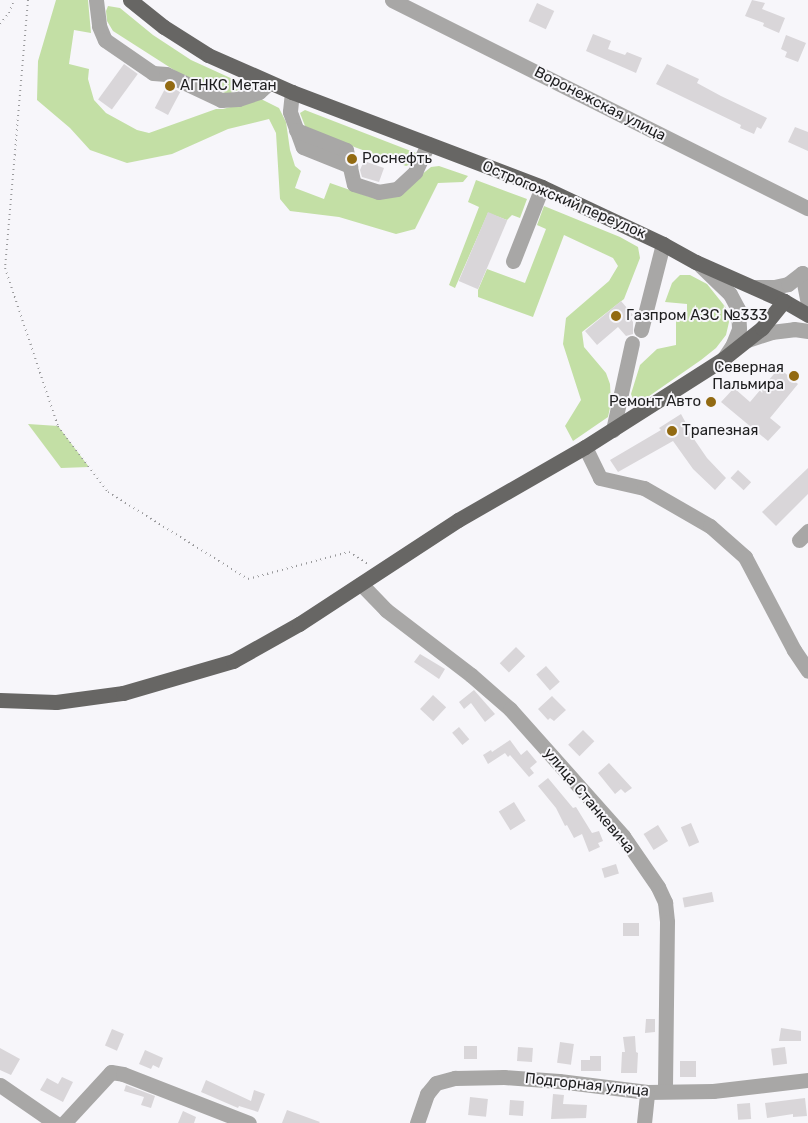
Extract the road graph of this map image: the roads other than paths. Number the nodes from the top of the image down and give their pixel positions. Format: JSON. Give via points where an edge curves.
{"nodes":[{"id":1,"x":96,"y":0,"type":"edge"},
{"id":2,"x":130,"y":0,"type":"edge"},
{"id":3,"x":392,"y":0,"type":"edge"},
{"id":4,"x":269,"y":82,"type":"junction"},
{"id":5,"x":292,"y":92,"type":"junction"},
{"id":6,"x":428,"y":144,"type":"junction"},
{"id":7,"x":542,"y":187,"type":"junction"},
{"id":8,"x":808,"y":208,"type":"edge"},
{"id":9,"x":663,"y":244,"type":"junction"},
{"id":10,"x":513,"y":261,"type":"dead end"},
{"id":11,"x":696,"y":262,"type":"junction"},
{"id":12,"x":805,"y":269,"type":"edge"},
{"id":13,"x":754,"y":287,"type":"junction"},
{"id":14,"x":784,"y":301,"type":"junction"},
{"id":15,"x":808,"y":305,"type":"edge"},
{"id":16,"x":808,"y":315,"type":"edge"},
{"id":17,"x":641,"y":330,"type":"dead end"},
{"id":18,"x":808,"y":331,"type":"edge"},
{"id":19,"x":746,"y":341,"type":"junction"},
{"id":20,"x":632,"y":344,"type":"dead end"},
{"id":21,"x":723,"y":359,"type":"junction"},
{"id":22,"x":613,"y":430,"type":"junction"},
{"id":23,"x":584,"y":448,"type":"junction"},
{"id":24,"x":361,"y":584,"type":"junction"},
{"id":25,"x":808,"y":671,"type":"edge"},
{"id":26,"x":0,"y":700,"type":"edge"},
{"id":27,"x":808,"y":1080,"type":"edge"},
{"id":28,"x":0,"y":1085,"type":"edge"},
{"id":29,"x":665,"y":1090,"type":"junction"},
{"id":30,"x":647,"y":1092,"type":"junction"},
{"id":31,"x":55,"y":1123,"type":"edge"},
{"id":32,"x":64,"y":1123,"type":"edge"},
{"id":33,"x":248,"y":1123,"type":"edge"},
{"id":34,"x":417,"y":1123,"type":"edge"},
{"id":35,"x":644,"y":1123,"type":"edge"}],
"edges":[{"from":1,"to":4,"type":"street","via":[[99,26],[105,40],[153,73],[166,74],[221,100],[238,99],[259,92]]},
{"from":2,"to":4,"type":"main road","name":"Острогожский переулок","via":[[208,55]]},
{"from":3,"to":8,"type":"street","name":"Воронежская улица"},
{"from":4,"to":5,"type":"main road","name":"Острогожский переулок"},
{"from":5,"to":6,"type":"main road","name":"Острогожский переулок"},
{"from":5,"to":6,"type":"street","via":[[290,112],[296,130],[346,150],[354,184],[378,192],[396,189],[415,172]]},
{"from":6,"to":7,"type":"main road","name":"Острогожский переулок"},
{"from":7,"to":9,"type":"main road","name":"Острогожский переулок"},
{"from":7,"to":10,"type":"street"},
{"from":9,"to":11,"type":"main road","name":"Острогожский переулок"},
{"from":9,"to":17,"type":"street"},
{"from":11,"to":13,"type":"main road","name":"Острогожский переулок"},
{"from":11,"to":21,"type":"street","via":[[730,294],[738,309],[739,329]]},
{"from":12,"to":13,"type":"street","via":[[788,284]]},
{"from":12,"to":14,"type":"street"},
{"from":12,"to":15,"type":"street"},
{"from":13,"to":14,"type":"main road","name":"Острогожский переулок"},
{"from":14,"to":16,"type":"main road","name":"Острогожский переулок"},
{"from":14,"to":19,"type":"main road","via":[[762,328]]},
{"from":18,"to":19,"type":"street","via":[[771,332]]},
{"from":19,"to":21,"type":"main road"},
{"from":20,"to":22,"type":"street"},
{"from":21,"to":22,"type":"main road"},
{"from":22,"to":23,"type":"main road"},
{"from":23,"to":24,"type":"main road","via":[[458,520]]},
{"from":23,"to":25,"type":"street","via":[[600,478],[644,488],[710,526],[746,557]]},
{"from":24,"to":26,"type":"main road","via":[[233,661],[123,693],[56,702]]},
{"from":24,"to":29,"type":"street","name":"улица Станкевича","via":[[386,610],[510,709],[622,836],[658,888],[666,902],[667,922]]},
{"from":27,"to":29,"type":"street","name":"Подгорная улица","via":[[713,1091]]},
{"from":28,"to":31,"type":"street"},
{"from":29,"to":30,"type":"street","name":"Подгорная улица"},
{"from":30,"to":34,"type":"street","name":"Подгорная улица","via":[[550,1080],[455,1078],[436,1083],[427,1094]]},
{"from":30,"to":35,"type":"street"},
{"from":32,"to":33,"type":"street","via":[[111,1072]]}]}
